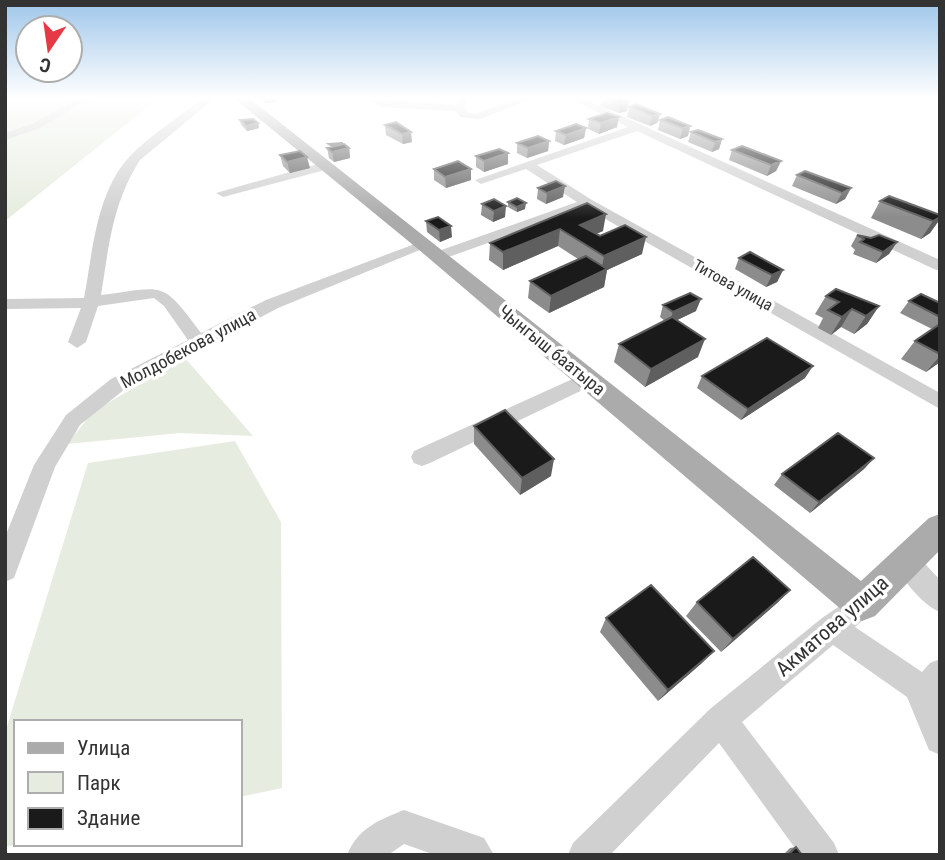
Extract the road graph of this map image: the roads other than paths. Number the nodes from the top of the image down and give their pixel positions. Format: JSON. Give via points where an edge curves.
{"nodes":[{"id":1,"x":161,"y":138,"type":"edge"},
{"id":2,"x":291,"y":138,"type":"edge"},
{"id":3,"x":607,"y":138,"type":"edge"},
{"id":4,"x":658,"y":138,"type":"edge"},
{"id":5,"x":325,"y":166,"type":"junction"},
{"id":6,"x":528,"y":166,"type":"junction"},
{"id":7,"x":481,"y":180,"type":"dead end"},
{"id":8,"x":223,"y":193,"type":"dead end"},
{"id":9,"x":587,"y":203,"type":"junction"},
{"id":10,"x":432,"y":251,"type":"junction"},
{"id":11,"x":940,"y":266,"type":"edge"},
{"id":12,"x":5,"y":303,"type":"edge"},
{"id":13,"x":91,"y":303,"type":"junction"},
{"id":14,"x":197,"y":340,"type":"junction"},
{"id":15,"x":77,"y":342,"type":"dead end"},
{"id":16,"x":588,"y":379,"type":"junction"},
{"id":17,"x":940,"y":402,"type":"edge"},
{"id":18,"x":422,"y":457,"type":"dead end"},
{"id":19,"x":940,"y":528,"type":"edge"},
{"id":20,"x":906,"y":561,"type":"junction"},
{"id":21,"x":5,"y":570,"type":"edge"},
{"id":22,"x":940,"y":599,"type":"edge"},
{"id":23,"x":862,"y":604,"type":"junction"},
{"id":24,"x":832,"y":628,"type":"junction"},
{"id":25,"x":929,"y":680,"type":"edge"},
{"id":26,"x":721,"y":720,"type":"junction"},
{"id":27,"x":940,"y":739,"type":"edge"},
{"id":28,"x":364,"y":855,"type":"edge"},
{"id":29,"x":477,"y":855,"type":"edge"},
{"id":30,"x":585,"y":855,"type":"edge"},
{"id":31,"x":822,"y":855,"type":"edge"}],
"edges":[{"from":1,"to":13,"type":"street","via":[[135,159],[108,206]]},
{"from":2,"to":5,"type":"main road","name":"Чынгыш баатыра"},
{"from":3,"to":6,"type":"street"},
{"from":4,"to":11,"type":"street"},
{"from":5,"to":8,"type":"street"},
{"from":5,"to":10,"type":"main road","name":"Чынгыш баатыра"},
{"from":6,"to":7,"type":"street"},
{"from":6,"to":9,"type":"street","name":"Титова улица"},
{"from":9,"to":10,"type":"street","name":"Молдобекова улица"},
{"from":9,"to":17,"type":"street","name":"Титова улица"},
{"from":10,"to":14,"type":"street","name":"Молдобекова улица","via":[[272,304]]},
{"from":10,"to":16,"type":"main road","name":"Чынгыш баатыра"},
{"from":12,"to":13,"type":"street"},
{"from":13,"to":14,"type":"street","via":[[157,293],[170,302]]},
{"from":13,"to":15,"type":"street"},
{"from":14,"to":21,"type":"street","name":"Молдобекова улица","via":[[118,384],[73,420],[45,466]]},
{"from":16,"to":18,"type":"street"},
{"from":16,"to":23,"type":"main road","name":"Чынгыш баатыра"},
{"from":19,"to":20,"type":"main road","name":"Акматова улица"},
{"from":20,"to":22,"type":"street"},
{"from":20,"to":23,"type":"main road","name":"Акматова улица"},
{"from":23,"to":24,"type":"street","name":"Акматова улица"},
{"from":24,"to":25,"type":"street"},
{"from":24,"to":26,"type":"street","name":"Акматова улица"},
{"from":25,"to":27,"type":"street"},
{"from":26,"to":30,"type":"street","name":"Акматова улица"},
{"from":26,"to":31,"type":"street"},
{"from":28,"to":29,"type":"street","via":[[381,836],[404,827]]}]}
